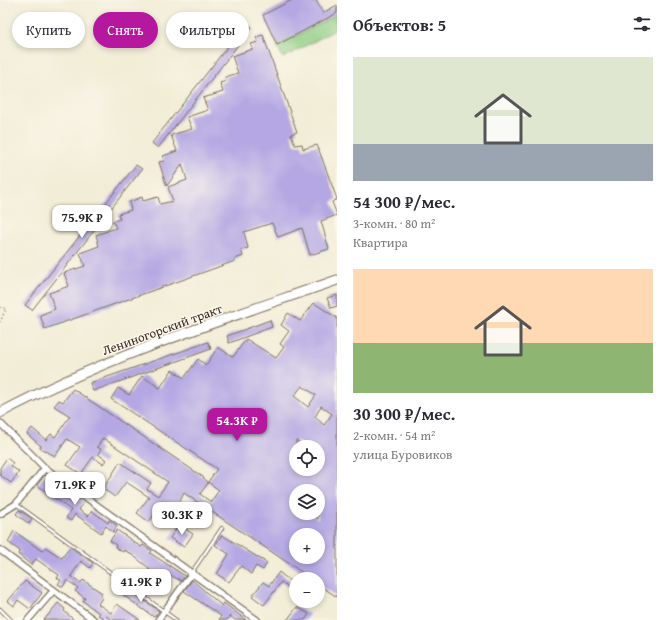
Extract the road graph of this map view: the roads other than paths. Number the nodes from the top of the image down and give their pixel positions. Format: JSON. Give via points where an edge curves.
{"nodes":[{"id":1,"x":337,"y":280,"type":"edge"},
{"id":2,"x":0,"y":413,"type":"edge"},
{"id":3,"x":0,"y":423,"type":"edge"},
{"id":4,"x":45,"y":468,"type":"junction"},
{"id":5,"x":16,"y":504,"type":"junction"},
{"id":6,"x":0,"y":514,"type":"edge"},
{"id":7,"x":222,"y":528,"type":"dead end"},
{"id":8,"x":0,"y":550,"type":"edge"},
{"id":9,"x":192,"y":573,"type":"junction"},
{"id":10,"x":54,"y":590,"type":"junction"},
{"id":11,"x":0,"y":609,"type":"edge"},
{"id":12,"x":164,"y":612,"type":"junction"},
{"id":13,"x":11,"y":620,"type":"edge"},
{"id":14,"x":28,"y":620,"type":"edge"},
{"id":15,"x":94,"y":620,"type":"edge"},
{"id":16,"x":158,"y":620,"type":"edge"},
{"id":17,"x":176,"y":620,"type":"edge"},
{"id":18,"x":257,"y":620,"type":"edge"}],
"edges":[{"from":1,"to":2,"type":"main road","name":"Лениногорский тракт","via":[[98,366],[46,388]]},
{"from":3,"to":4,"type":"street"},
{"from":4,"to":5,"type":"street"},
{"from":4,"to":9,"type":"street"},
{"from":5,"to":6,"type":"street"},
{"from":5,"to":12,"type":"lane"},
{"from":7,"to":9,"type":"lane"},
{"from":8,"to":10,"type":"street"},
{"from":9,"to":12,"type":"street"},
{"from":9,"to":18,"type":"street"},
{"from":10,"to":14,"type":"street"},
{"from":10,"to":15,"type":"street"},
{"from":11,"to":13,"type":"lane"},
{"from":12,"to":16,"type":"street"},
{"from":12,"to":17,"type":"lane"}]}
